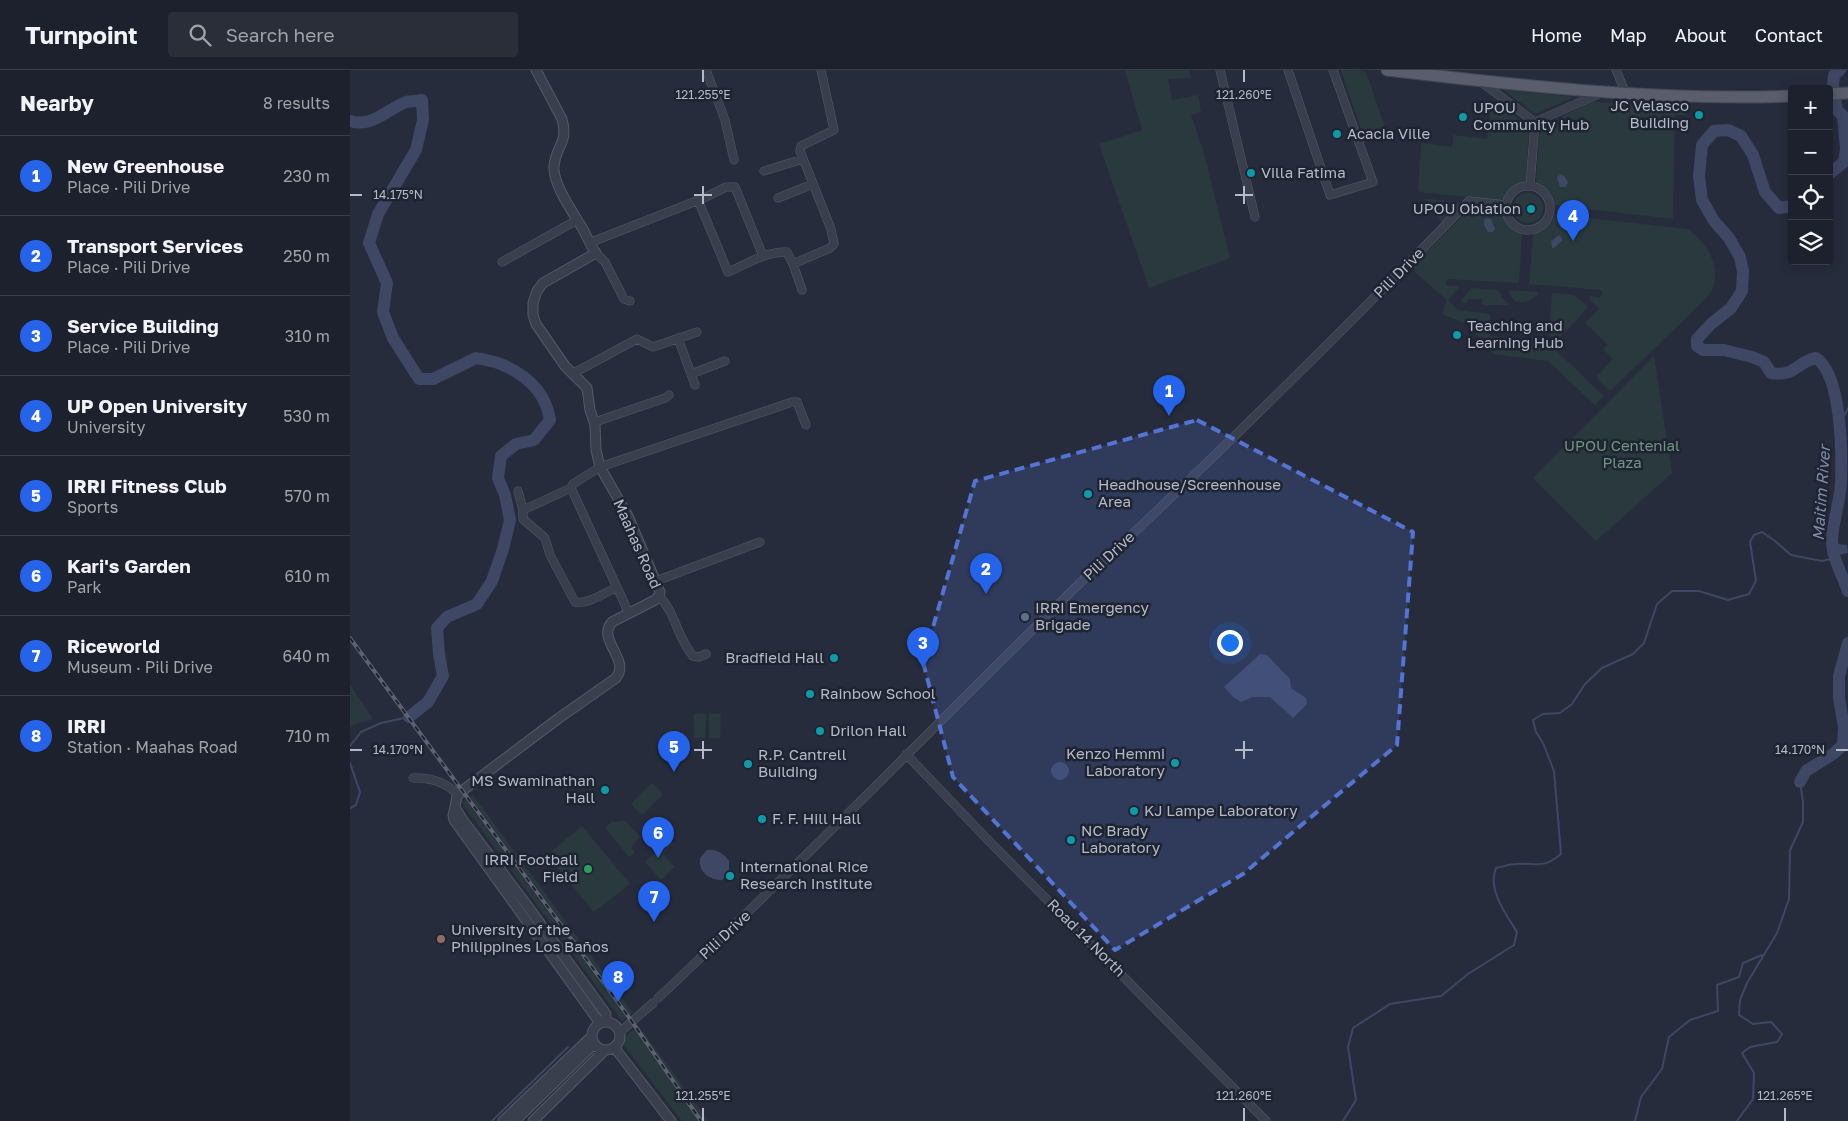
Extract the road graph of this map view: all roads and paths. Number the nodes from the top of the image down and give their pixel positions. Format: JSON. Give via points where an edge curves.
{"nodes":[{"id":1,"x":536,"y":70,"type":"edge"},
{"id":2,"x":706,"y":70,"type":"edge"},
{"id":3,"x":821,"y":70,"type":"edge"},
{"id":4,"x":1220,"y":70,"type":"edge"},
{"id":5,"x":1288,"y":70,"type":"edge"},
{"id":6,"x":1333,"y":70,"type":"edge"},
{"id":7,"x":1387,"y":70,"type":"edge"},
{"id":8,"x":1616,"y":70,"type":"edge"},
{"id":9,"x":1481,"y":82,"type":"junction"},
{"id":10,"x":1601,"y":93,"type":"junction"},
{"id":11,"x":1846,"y":93,"type":"edge"},
{"id":12,"x":1626,"y":94,"type":"junction"},
{"id":13,"x":1833,"y":94,"type":"edge"},
{"id":14,"x":1788,"y":96,"type":"edge"},
{"id":15,"x":1535,"y":122,"type":"junction"},
{"id":16,"x":803,"y":159,"type":"junction"},
{"id":17,"x":734,"y":160,"type":"dead end"},
{"id":18,"x":764,"y":171,"type":"dead end"},
{"id":19,"x":813,"y":184,"type":"junction"},
{"id":20,"x":1530,"y":186,"type":"junction"},
{"id":21,"x":778,"y":198,"type":"dead end"},
{"id":22,"x":698,"y":200,"type":"junction"},
{"id":23,"x":1506,"y":205,"type":"junction"},
{"id":24,"x":1255,"y":217,"type":"dead end"},
{"id":25,"x":577,"y":220,"type":"junction"},
{"id":26,"x":589,"y":243,"type":"junction"},
{"id":27,"x":596,"y":253,"type":"junction"},
{"id":28,"x":763,"y":256,"type":"junction"},
{"id":29,"x":502,"y":262,"type":"dead end"},
{"id":30,"x":793,"y":264,"type":"junction"},
{"id":31,"x":802,"y":290,"type":"dead end"},
{"id":32,"x":630,"y":301,"type":"dead end"},
{"id":33,"x":697,"y":332,"type":"dead end"},
{"id":34,"x":678,"y":338,"type":"junction"},
{"id":35,"x":725,"y":361,"type":"dead end"},
{"id":36,"x":574,"y":373,"type":"junction"},
{"id":37,"x":691,"y":374,"type":"junction"},
{"id":38,"x":695,"y":385,"type":"dead end"},
{"id":39,"x":669,"y":395,"type":"dead end"},
{"id":40,"x":594,"y":422,"type":"junction"},
{"id":41,"x":806,"y":425,"type":"dead end"},
{"id":42,"x":600,"y":467,"type":"junction"},
{"id":43,"x":571,"y":488,"type":"junction"},
{"id":44,"x":518,"y":491,"type":"dead end"},
{"id":45,"x":523,"y":510,"type":"junction"},
{"id":46,"x":760,"y":542,"type":"dead end"},
{"id":47,"x":656,"y":581,"type":"junction"},
{"id":48,"x":617,"y":587,"type":"junction"},
{"id":49,"x":659,"y":596,"type":"junction"},
{"id":50,"x":627,"y":610,"type":"dead end"},
{"id":51,"x":706,"y":654,"type":"dead end"},
{"id":52,"x":906,"y":754,"type":"junction"},
{"id":53,"x":413,"y":778,"type":"dead end"},
{"id":54,"x":458,"y":794,"type":"junction"},
{"id":55,"x":603,"y":1022,"type":"junction"},
{"id":56,"x":620,"y":1032,"type":"junction"},
{"id":57,"x":593,"y":1040,"type":"junction"},
{"id":58,"x":610,"y":1049,"type":"junction"},
{"id":59,"x":503,"y":1121,"type":"edge"},
{"id":60,"x":515,"y":1121,"type":"edge"},
{"id":61,"x":533,"y":1121,"type":"edge"},
{"id":62,"x":672,"y":1121,"type":"edge"},
{"id":63,"x":1266,"y":1121,"type":"edge"}],
"edges":[{"from":1,"to":25,"type":"street","via":[[562,119],[565,136],[555,162],[555,176]]},
{"from":2,"to":17,"type":"street"},
{"from":3,"to":16,"type":"street","via":[[834,130],[801,146]]},
{"from":4,"to":24,"type":"street"},
{"from":5,"to":6,"type":"street","via":[[1330,195],[1373,182]]},
{"from":7,"to":9,"type":"main road"},
{"from":8,"to":12,"type":"street"},
{"from":9,"to":10,"type":"main road"},
{"from":9,"to":15,"type":"street"},
{"from":10,"to":12,"type":"main road"},
{"from":10,"to":15,"type":"street"},
{"from":11,"to":13,"type":"main road"},
{"from":12,"to":14,"type":"main road"},
{"from":15,"to":20,"type":"street"},
{"from":16,"to":18,"type":"street"},
{"from":16,"to":19,"type":"street"},
{"from":19,"to":21,"type":"street"},
{"from":19,"to":30,"type":"street","via":[[834,244]]},
{"from":20,"to":23,"type":"street","via":[[1514,190]]},
{"from":20,"to":23,"type":"street","via":[[1543,191],[1549,200],[1550,214],[1542,225],[1530,230],[1517,228],[1508,218]]},
{"from":22,"to":26,"type":"street"},
{"from":22,"to":28,"type":"street","via":[[726,187],[735,187]]},
{"from":22,"to":28,"type":"street","via":[[728,272]]},
{"from":23,"to":52,"type":"street","name":"Pili Drive","via":[[1470,201],[1353,320]]},
{"from":25,"to":26,"type":"street"},
{"from":25,"to":29,"type":"street"},
{"from":26,"to":27,"type":"street"},
{"from":27,"to":32,"type":"street","via":[[605,262],[624,299]]},
{"from":27,"to":36,"type":"street","name":"Maahas Road","via":[[543,283],[533,303],[536,324],[565,366]]},
{"from":28,"to":30,"type":"street","via":[[787,252]]},
{"from":30,"to":31,"type":"street"},
{"from":33,"to":34,"type":"street"},
{"from":34,"to":36,"type":"street","via":[[653,346],[637,339]]},
{"from":34,"to":37,"type":"street"},
{"from":35,"to":37,"type":"street"},
{"from":36,"to":40,"type":"street","name":"Maahas Road","via":[[586,388]]},
{"from":37,"to":38,"type":"street"},
{"from":39,"to":40,"type":"street"},
{"from":40,"to":42,"type":"street","name":"Maahas Road"},
{"from":41,"to":42,"type":"street","via":[[797,402],[792,402]]},
{"from":42,"to":43,"type":"street"},
{"from":42,"to":47,"type":"street","name":"Maahas Road","via":[[628,516]]},
{"from":43,"to":45,"type":"street"},
{"from":43,"to":48,"type":"street"},
{"from":44,"to":45,"type":"street"},
{"from":45,"to":48,"type":"street","via":[[523,519],[545,538],[550,555],[575,602],[591,599]]},
{"from":46,"to":47,"type":"street"},
{"from":47,"to":49,"type":"street","name":"Maahas Road"},
{"from":48,"to":50,"type":"street"},
{"from":49,"to":51,"type":"street","via":[[690,653],[693,656]]},
{"from":49,"to":54,"type":"street","name":"Maahas Road","via":[[609,626],[608,637],[620,664],[620,674],[616,678]]},
{"from":52,"to":56,"type":"street","name":"Pili Drive","via":[[759,903]]},
{"from":52,"to":63,"type":"street","name":"Road 14 North"},
{"from":53,"to":54,"type":"street","via":[[444,783]]},
{"from":54,"to":55,"type":"street","via":[[455,807],[462,819],[606,1014]]},
{"from":55,"to":56,"type":"street","via":[[617,1026]]},
{"from":55,"to":57,"type":"street","via":[[594,1028]]},
{"from":56,"to":58,"type":"street","via":[[620,1041]]},
{"from":57,"to":58,"type":"street","via":[[599,1048]]},
{"from":57,"to":59,"type":"street"},
{"from":57,"to":60,"type":"street"},
{"from":58,"to":61,"type":"street"},
{"from":58,"to":62,"type":"street"}]}
